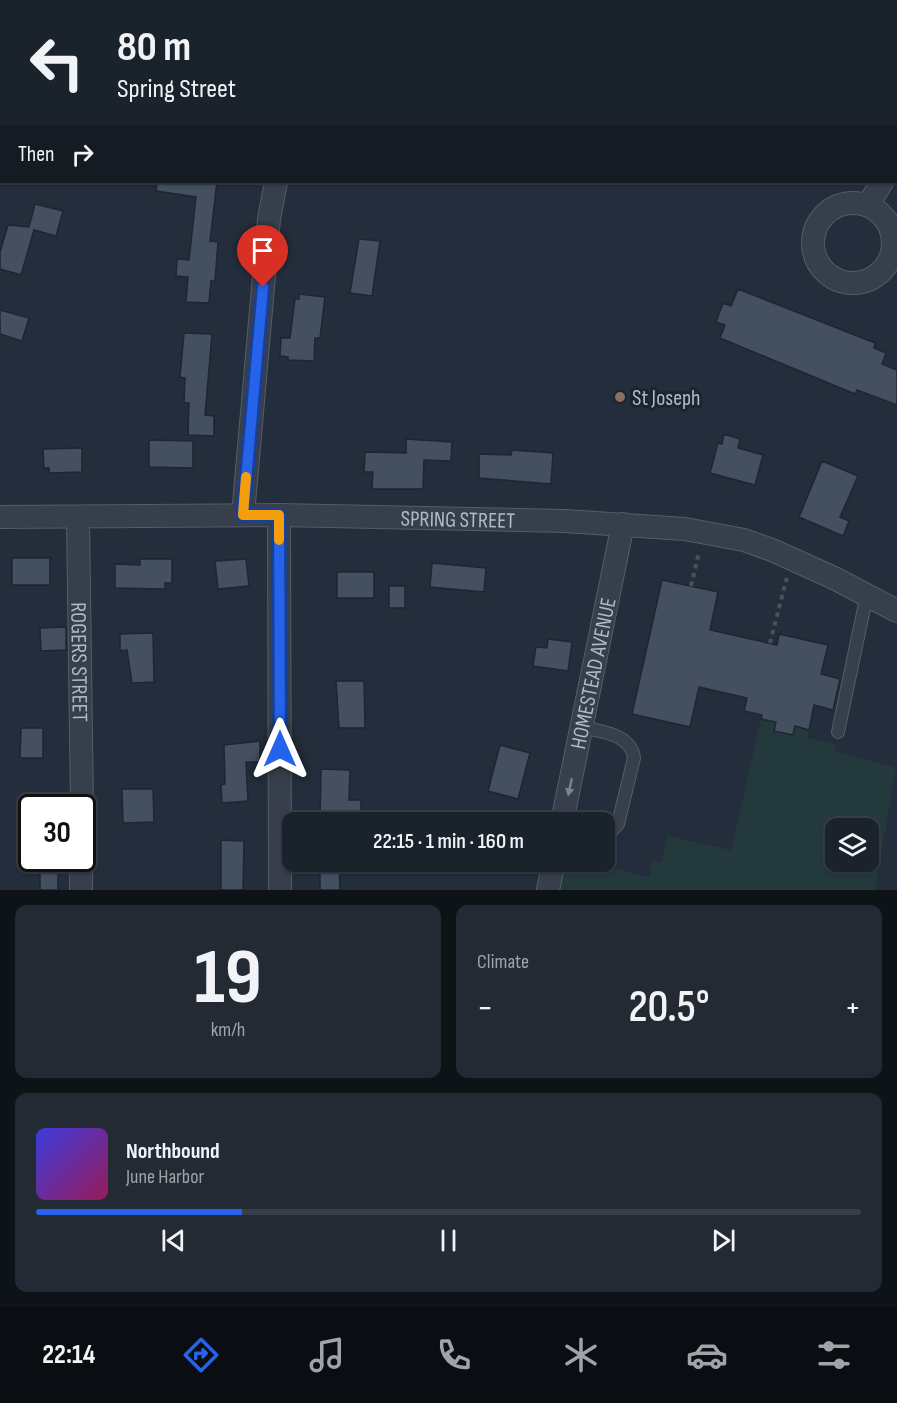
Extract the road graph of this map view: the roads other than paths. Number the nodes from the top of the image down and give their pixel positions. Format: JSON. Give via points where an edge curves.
{"nodes":[{"id":1,"x":276,"y":183,"type":"edge"},
{"id":2,"x":881,"y":183,"type":"edge"},
{"id":3,"x":868,"y":205,"type":"dead end"},
{"id":4,"x":243,"y":515,"type":"junction"},
{"id":5,"x":279,"y":515,"type":"junction"},
{"id":6,"x":0,"y":517,"type":"edge"},
{"id":7,"x":78,"y":518,"type":"junction"},
{"id":8,"x":623,"y":524,"type":"junction"},
{"id":9,"x":867,"y":594,"type":"junction"},
{"id":10,"x":897,"y":611,"type":"edge"},
{"id":11,"x":582,"y":727,"type":"junction"},
{"id":12,"x":838,"y":732,"type":"dead end"},
{"id":13,"x":82,"y":794,"type":"edge"},
{"id":14,"x":564,"y":812,"type":"edge"},
{"id":15,"x":615,"y":827,"type":"edge"},
{"id":16,"x":81,"y":872,"type":"edge"},
{"id":17,"x":552,"y":872,"type":"edge"},
{"id":18,"x":81,"y":890,"type":"edge"},
{"id":19,"x":280,"y":890,"type":"edge"},
{"id":20,"x":548,"y":890,"type":"edge"}],
"edges":[{"from":1,"to":4,"type":"street","via":[[269,219]]},
{"from":2,"to":3,"type":"street"},
{"from":4,"to":5,"type":"street","name":"SPRING STREET"},
{"from":4,"to":7,"type":"street","name":"SPRING STREET"},
{"from":5,"to":8,"type":"street","name":"SPRING STREET"},
{"from":5,"to":19,"type":"street"},
{"from":6,"to":7,"type":"street","name":"SPRING STREET"},
{"from":7,"to":13,"type":"street","name":"ROGERS STREET"},
{"from":8,"to":9,"type":"street","name":"SPRING STREET","via":[[704,531],[744,540]]},
{"from":8,"to":11,"type":"street","name":"HOMESTEAD AVENUE"},
{"from":9,"to":10,"type":"street","name":"SPRING STREET"},
{"from":9,"to":12,"type":"lane"},
{"from":11,"to":14,"type":"street","name":"HOMESTEAD AVENUE","one_way":true},
{"from":11,"to":15,"type":"lane","via":[[618,737],[633,749]]},
{"from":16,"to":18,"type":"street","name":"ROGERS STREET"},
{"from":17,"to":20,"type":"street"}]}
